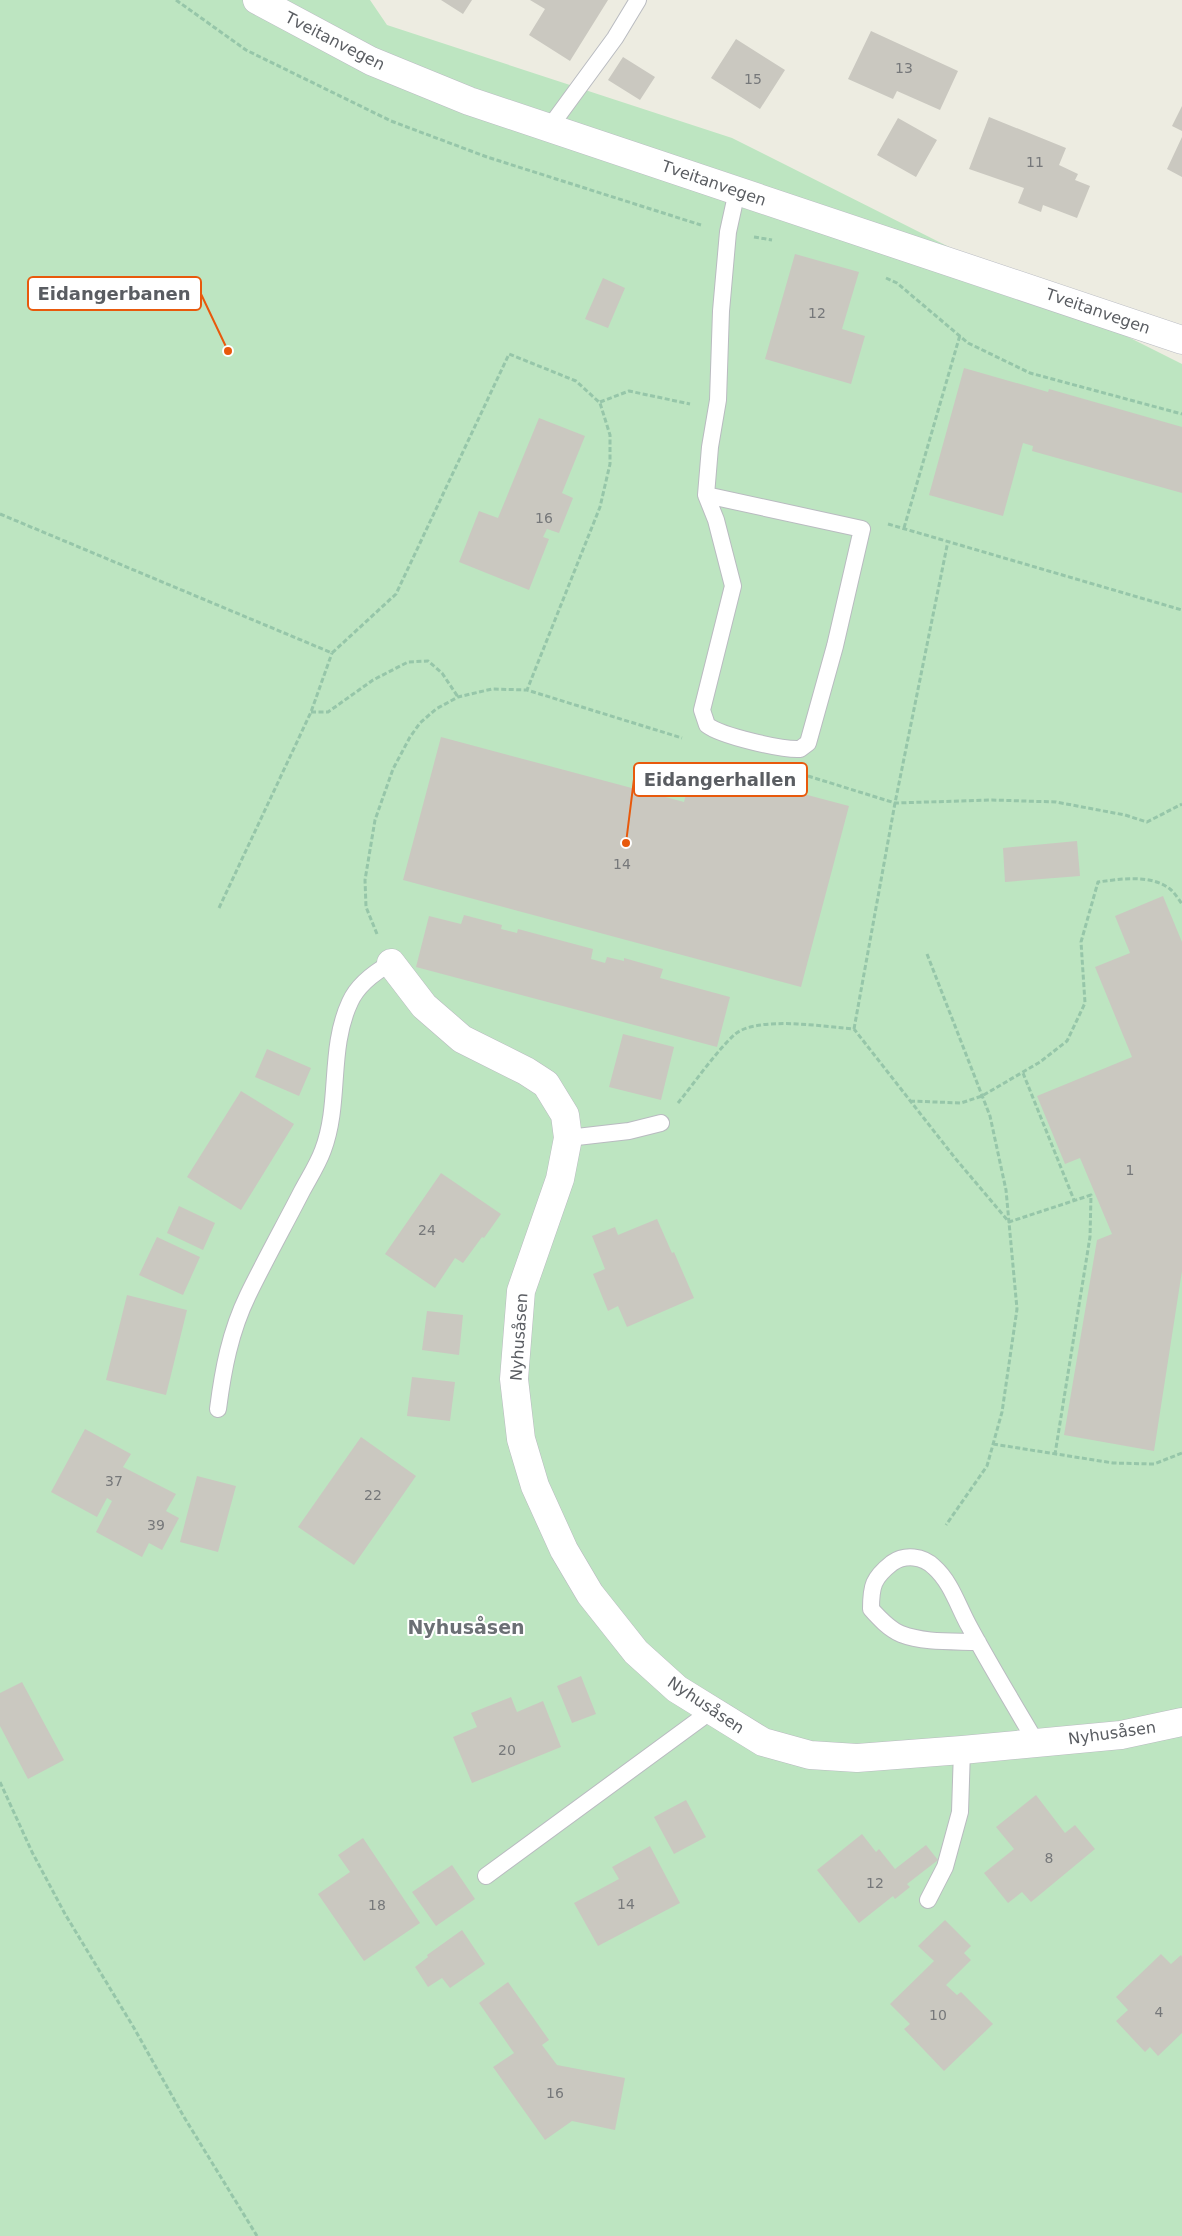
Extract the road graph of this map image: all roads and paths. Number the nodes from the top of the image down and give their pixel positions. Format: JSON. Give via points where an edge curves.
{"nodes":[{"id":1,"x":176,"y":0,"type":"edge"},
{"id":2,"x":638,"y":0,"type":"edge"},
{"id":3,"x":266,"y":2,"type":"edge"},
{"id":4,"x":549,"y":128,"type":"junction"},
{"id":5,"x":737,"y":191,"type":"junction"},
{"id":6,"x":728,"y":232,"type":"junction"},
{"id":7,"x":774,"y":240,"type":"dead end"},
{"id":8,"x":880,"y":275,"type":"dead end"},
{"id":9,"x":960,"y":335,"type":"junction"},
{"id":10,"x":1182,"y":340,"type":"edge"},
{"id":11,"x":600,"y":402,"type":"junction"},
{"id":12,"x":693,"y":405,"type":"dead end"},
{"id":13,"x":1182,"y":414,"type":"edge"},
{"id":14,"x":706,"y":495,"type":"junction"},
{"id":15,"x":0,"y":514,"type":"edge"},
{"id":16,"x":904,"y":528,"type":"junction"},
{"id":17,"x":862,"y":529,"type":"junction"},
{"id":18,"x":948,"y":541,"type":"junction"},
{"id":19,"x":1182,"y":610,"type":"edge"},
{"id":20,"x":332,"y":652,"type":"junction"},
{"id":21,"x":527,"y":690,"type":"junction"},
{"id":22,"x":458,"y":697,"type":"junction"},
{"id":23,"x":311,"y":712,"type":"junction"},
{"id":24,"x":686,"y":739,"type":"dead end"},
{"id":25,"x":804,"y":775,"type":"dead end"},
{"id":26,"x":896,"y":803,"type":"junction"},
{"id":27,"x":1182,"y":804,"type":"edge"},
{"id":28,"x":1182,"y":904,"type":"edge"},
{"id":29,"x":218,"y":908,"type":"dead end"},
{"id":30,"x":927,"y":954,"type":"dead end"},
{"id":31,"x":391,"y":963,"type":"junction"},
{"id":32,"x":854,"y":1029,"type":"junction"},
{"id":33,"x":1023,"y":1073,"type":"junction"},
{"id":34,"x":982,"y":1096,"type":"junction"},
{"id":35,"x":910,"y":1101,"type":"junction"},
{"id":36,"x":661,"y":1123,"type":"joint"},
{"id":37,"x":568,"y":1138,"type":"junction"},
{"id":38,"x":1074,"y":1200,"type":"junction"},
{"id":39,"x":1009,"y":1222,"type":"junction"},
{"id":40,"x":218,"y":1409,"type":"dead end"},
{"id":41,"x":993,"y":1444,"type":"junction"},
{"id":42,"x":1182,"y":1453,"type":"edge"},
{"id":43,"x":1055,"y":1454,"type":"junction"},
{"id":44,"x":946,"y":1525,"type":"dead end"},
{"id":45,"x":978,"y":1642,"type":"junction"},
{"id":46,"x":711,"y":1711,"type":"junction"},
{"id":47,"x":1182,"y":1722,"type":"edge"},
{"id":48,"x":1036,"y":1742,"type":"junction"},
{"id":49,"x":962,"y":1750,"type":"junction"},
{"id":50,"x":0,"y":1782,"type":"edge"},
{"id":51,"x":486,"y":1876,"type":"dead end"},
{"id":52,"x":928,"y":1900,"type":"dead end"},
{"id":53,"x":257,"y":2236,"type":"edge"}],
"edges":[{"from":1,"to":6,"type":"path","via":[[246,50],[391,121],[487,157]]},
{"from":2,"to":4,"type":"lane","via":[[615,38]]},
{"from":3,"to":4,"type":"street","name":"Tveitanvegen","via":[[371,61],[469,101]]},
{"from":4,"to":5,"type":"street","name":"Tveitanvegen"},
{"from":5,"to":6,"type":"lane"},
{"from":5,"to":10,"type":"street","name":"Tveitanvegen"},
{"from":6,"to":7,"type":"path"},
{"from":6,"to":14,"type":"lane","via":[[718,400]]},
{"from":8,"to":9,"type":"path","via":[[897,283]]},
{"from":9,"to":13,"type":"path","via":[[968,343],[1030,373]]},
{"from":9,"to":16,"type":"path"},
{"from":11,"to":12,"type":"path","via":[[629,391]]},
{"from":11,"to":20,"type":"path","via":[[576,380],[509,354],[396,594]]},
{"from":11,"to":21,"type":"path","via":[[610,435],[610,464],[600,507]]},
{"from":14,"to":17,"type":"lane"},
{"from":14,"to":17,"type":"lane","via":[[733,586],[702,710],[707,725],[752,741],[793,750],[808,743]]},
{"from":15,"to":20,"type":"path"},
{"from":16,"to":17,"type":"path","via":[[879,521]]},
{"from":16,"to":18,"type":"path"},
{"from":18,"to":19,"type":"path"},
{"from":18,"to":26,"type":"path"},
{"from":20,"to":23,"type":"path"},
{"from":21,"to":22,"type":"path","via":[[492,689]]},
{"from":21,"to":24,"type":"path"},
{"from":22,"to":23,"type":"path","via":[[442,672],[428,661],[408,662],[373,680],[328,712]]},
{"from":22,"to":31,"type":"path","via":[[436,709],[410,737],[393,769],[375,820],[365,880],[366,907]]},
{"from":23,"to":29,"type":"path"},
{"from":25,"to":26,"type":"path"},
{"from":26,"to":27,"type":"path","via":[[1056,802],[1147,822]]},
{"from":26,"to":32,"type":"path"},
{"from":28,"to":33,"type":"path","via":[[1170,888],[1149,880],[1098,882],[1081,942],[1084,1003],[1067,1041]]},
{"from":30,"to":34,"type":"path"},
{"from":31,"to":37,"type":"street","name":"Nyhusåsen","via":[[424,1006],[462,1039],[546,1084],[565,1115]]},
{"from":31,"to":40,"type":"lane","via":[[372,974],[351,1000],[336,1053],[335,1097],[323,1151],[247,1297],[232,1333]]},
{"from":32,"to":35,"type":"path"},
{"from":32,"to":36,"type":"path","via":[[783,1023],[750,1027],[735,1034]]},
{"from":33,"to":34,"type":"path"},
{"from":33,"to":38,"type":"path"},
{"from":34,"to":35,"type":"path","via":[[961,1103]]},
{"from":34,"to":39,"type":"path","via":[[990,1116],[1006,1190]]},
{"from":35,"to":39,"type":"path"},
{"from":36,"to":37,"type":"lane","via":[[629,1131]]},
{"from":37,"to":46,"type":"street","name":"Nyhusåsen","via":[[560,1179],[521,1290],[514,1379],[521,1439],[535,1486],[560,1542],[590,1594],[636,1652],[677,1689]]},
{"from":38,"to":39,"type":"path"},
{"from":38,"to":43,"type":"path","via":[[1091,1195],[1090,1237]]},
{"from":39,"to":41,"type":"path","via":[[1017,1308],[1002,1412]]},
{"from":41,"to":43,"type":"path"},
{"from":41,"to":44,"type":"path","via":[[987,1466]]},
{"from":42,"to":43,"type":"path","via":[[1154,1464],[1113,1463]]},
{"from":45,"to":45,"type":"lane","via":[[951,1588],[934,1566],[917,1556],[897,1560],[882,1571],[871,1588],[871,1609],[900,1634],[931,1640]]},
{"from":45,"to":48,"type":"lane"},
{"from":46,"to":49,"type":"street","name":"Nyhusåsen","via":[[763,1742],[810,1755],[857,1758]]},
{"from":46,"to":51,"type":"lane"},
{"from":47,"to":48,"type":"street","name":"Nyhusåsen","via":[[1121,1735]]},
{"from":48,"to":49,"type":"street","name":"Nyhusåsen"},
{"from":49,"to":52,"type":"lane","via":[[960,1812],[945,1867]]},
{"from":50,"to":53,"type":"path","via":[[65,1914]]}]}
